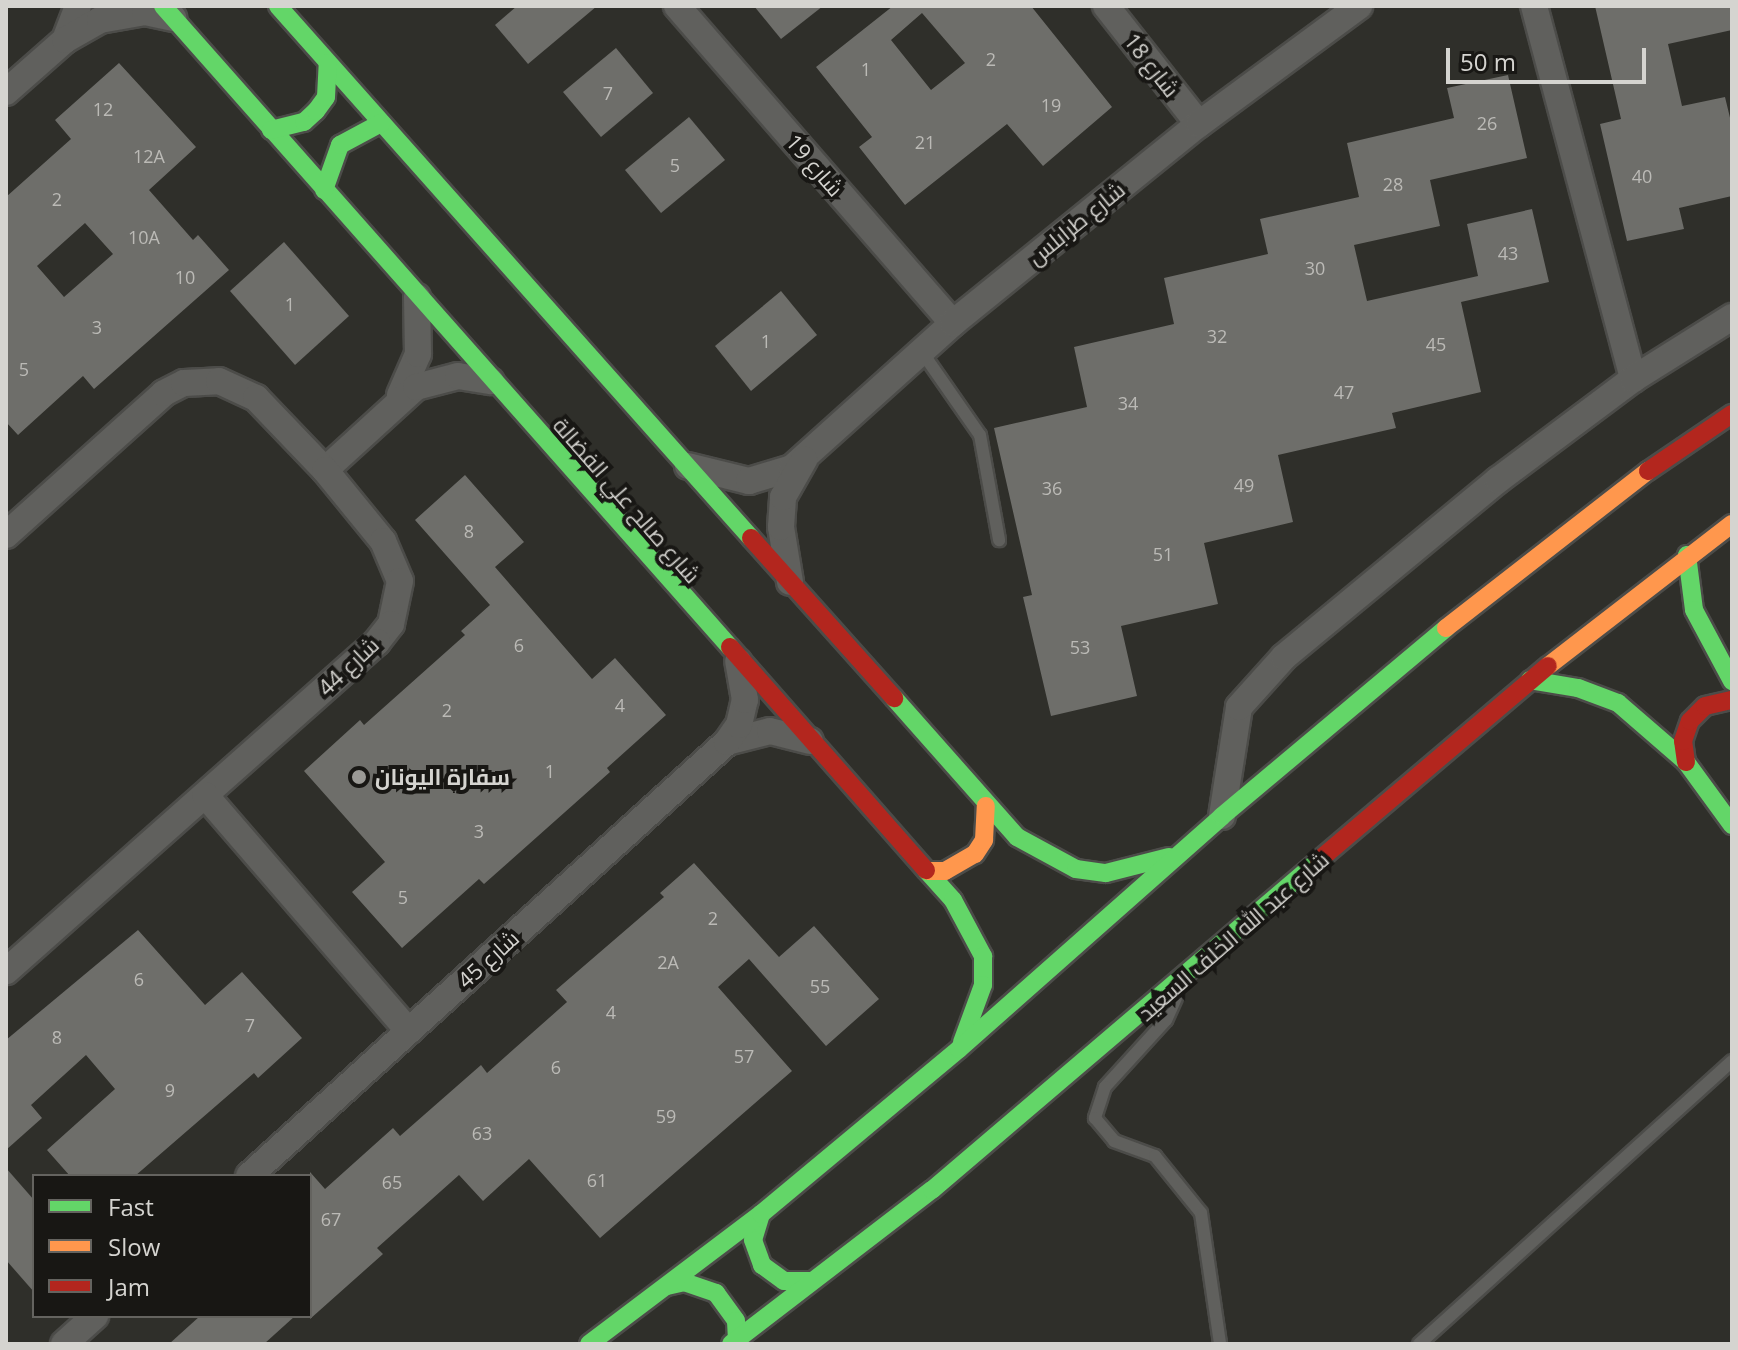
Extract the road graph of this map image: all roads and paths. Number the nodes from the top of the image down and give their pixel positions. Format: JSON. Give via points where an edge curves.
{"nodes":[{"id":1,"x":78,"y":6,"type":"edge"},
{"id":2,"x":278,"y":6,"type":"edge"},
{"id":3,"x":677,"y":6,"type":"edge"},
{"id":4,"x":1106,"y":6,"type":"edge"},
{"id":5,"x":1359,"y":6,"type":"edge"},
{"id":6,"x":1534,"y":6,"type":"edge"},
{"id":7,"x":168,"y":12,"type":"edge"},
{"id":8,"x":65,"y":40,"type":"junction"},
{"id":9,"x":328,"y":63,"type":"junction"},
{"id":10,"x":6,"y":92,"type":"edge"},
{"id":11,"x":381,"y":123,"type":"junction"},
{"id":12,"x":1199,"y":124,"type":"junction"},
{"id":13,"x":271,"y":130,"type":"junction"},
{"id":14,"x":324,"y":190,"type":"junction"},
{"id":15,"x":417,"y":297,"type":"junction"},
{"id":16,"x":1732,"y":317,"type":"edge"},
{"id":17,"x":953,"y":323,"type":"junction"},
{"id":18,"x":922,"y":352,"type":"junction"},
{"id":19,"x":1633,"y":379,"type":"junction"},
{"id":20,"x":491,"y":381,"type":"junction"},
{"id":21,"x":400,"y":395,"type":"junction"},
{"id":22,"x":1732,"y":414,"type":"edge"},
{"id":23,"x":806,"y":457,"type":"junction"},
{"id":24,"x":679,"y":462,"type":"junction"},
{"id":25,"x":325,"y":470,"type":"junction"},
{"id":26,"x":1732,"y":524,"type":"edge"},
{"id":27,"x":6,"y":535,"type":"edge"},
{"id":28,"x":999,"y":540,"type":"dead end"},
{"id":29,"x":1687,"y":555,"type":"junction"},
{"id":30,"x":791,"y":589,"type":"junction"},
{"id":31,"x":738,"y":662,"type":"junction"},
{"id":32,"x":1530,"y":680,"type":"junction"},
{"id":33,"x":1732,"y":681,"type":"edge"},
{"id":34,"x":1732,"y":700,"type":"edge"},
{"id":35,"x":810,"y":741,"type":"junction"},
{"id":36,"x":727,"y":742,"type":"junction"},
{"id":37,"x":1686,"y":762,"type":"junction"},
{"id":38,"x":205,"y":795,"type":"junction"},
{"id":39,"x":986,"y":806,"type":"junction"},
{"id":40,"x":1222,"y":816,"type":"junction"},
{"id":41,"x":1732,"y":825,"type":"edge"},
{"id":42,"x":1179,"y":855,"type":"junction"},
{"id":43,"x":928,"y":871,"type":"junction"},
{"id":44,"x":6,"y":971,"type":"edge"},
{"id":45,"x":1186,"y":977,"type":"junction"},
{"id":46,"x":409,"y":1031,"type":"junction"},
{"id":47,"x":959,"y":1049,"type":"junction"},
{"id":48,"x":1732,"y":1061,"type":"edge"},
{"id":49,"x":251,"y":1174,"type":"edge"},
{"id":50,"x":761,"y":1214,"type":"junction"},
{"id":51,"x":811,"y":1281,"type":"junction"},
{"id":52,"x":667,"y":1286,"type":"junction"},
{"id":53,"x":93,"y":1318,"type":"edge"},
{"id":54,"x":734,"y":1341,"type":"edge"},
{"id":55,"x":64,"y":1344,"type":"edge"},
{"id":56,"x":589,"y":1344,"type":"edge"},
{"id":57,"x":1220,"y":1344,"type":"edge"},
{"id":58,"x":1419,"y":1344,"type":"edge"}],
"edges":[{"from":1,"to":8,"type":"street"},
{"from":2,"to":9,"type":"main road"},
{"from":3,"to":17,"type":"street","name":"شارع 19"},
{"from":4,"to":12,"type":"street","name":"شارع 18"},
{"from":5,"to":12,"type":"street","name":"شارع طرابلس"},
{"from":6,"to":19,"type":"street"},
{"from":7,"to":8,"type":"street","via":[[122,15]]},
{"from":7,"to":13,"type":"main road","name":"شارع صالح علي الفضالة"},
{"from":8,"to":10,"type":"street"},
{"from":9,"to":11,"type":"main road"},
{"from":9,"to":13,"type":"main road","via":[[326,97],[316,111],[304,122]]},
{"from":11,"to":14,"type":"main road","via":[[340,145]]},
{"from":11,"to":24,"type":"main road"},
{"from":12,"to":17,"type":"street","name":"شارع طرابلس"},
{"from":13,"to":14,"type":"main road","name":"شارع صالح علي الفضالة"},
{"from":14,"to":15,"type":"main road","name":"شارع صالح علي الفضالة"},
{"from":15,"to":20,"type":"main road","name":"شارع صالح علي الفضالة"},
{"from":15,"to":21,"type":"street","via":[[418,354]]},
{"from":16,"to":19,"type":"street"},
{"from":17,"to":18,"type":"street","name":"شارع طرابلس"},
{"from":18,"to":23,"type":"street","name":"شارع طرابلس"},
{"from":18,"to":28,"type":"lane","via":[[980,435]]},
{"from":19,"to":40,"type":"street","via":[[1498,480],[1284,657],[1239,707]]},
{"from":20,"to":21,"type":"street","via":[[437,378]]},
{"from":20,"to":31,"type":"main road","name":"شارع صالح علي الفضالة"},
{"from":21,"to":25,"type":"street"},
{"from":22,"to":40,"type":"main road","via":[[1482,598]]},
{"from":23,"to":24,"type":"street","name":"شارع طرابلس","via":[[792,468],[749,481],[724,479]]},
{"from":23,"to":30,"type":"street","name":"شارع طرابلس","via":[[783,497],[781,527]]},
{"from":24,"to":30,"type":"main road"},
{"from":25,"to":27,"type":"street","name":"شارع 44","via":[[256,398],[238,387],[201,379],[164,393]]},
{"from":25,"to":38,"type":"street","name":"شارع 44","via":[[394,559],[400,581],[391,624]]},
{"from":26,"to":29,"type":"main road","name":"شارع عبد الله الخلف السعيد"},
{"from":29,"to":32,"type":"main road","name":"شارع عبد الله الخلف السعيد"},
{"from":29,"to":33,"type":"main road","via":[[1694,610]]},
{"from":30,"to":39,"type":"main road"},
{"from":31,"to":35,"type":"main road","name":"شارع صالح علي الفضالة"},
{"from":31,"to":36,"type":"street","name":"شارع 45","via":[[745,700],[739,725]]},
{"from":32,"to":37,"type":"main road","via":[[1578,688],[1618,703]]},
{"from":32,"to":45,"type":"main road","name":"شارع عبد الله الخلف السعيد"},
{"from":34,"to":37,"type":"main road","via":[[1705,706],[1690,721],[1683,741]]},
{"from":35,"to":36,"type":"street","name":"شارع 45","via":[[770,731]]},
{"from":35,"to":43,"type":"main road","name":"شارع صالح علي الفضالة"},
{"from":36,"to":46,"type":"street","name":"شارع 45"},
{"from":37,"to":41,"type":"main road"},
{"from":38,"to":44,"type":"street","name":"شارع 44"},
{"from":38,"to":46,"type":"street"},
{"from":39,"to":42,"type":"main road","via":[[1043,856],[1076,869],[1106,873]]},
{"from":39,"to":43,"type":"main road","via":[[984,840],[975,854],[945,871]]},
{"from":40,"to":42,"type":"main road"},
{"from":42,"to":47,"type":"main road"},
{"from":43,"to":47,"type":"main road","name":"شارع صالح علي الفضالة","via":[[953,900],[983,956],[983,985]]},
{"from":45,"to":51,"type":"main road","name":"شارع عبد الله الخلف السعيد","via":[[932,1190]]},
{"from":45,"to":57,"type":"lane","via":[[1166,1020],[1105,1087],[1095,1118],[1114,1141],[1155,1156],[1201,1213]]},
{"from":46,"to":49,"type":"street","name":"شارع 45"},
{"from":47,"to":50,"type":"main road"},
{"from":48,"to":58,"type":"lane"},
{"from":50,"to":51,"type":"main road","via":[[753,1240],[762,1265],[784,1281]]},
{"from":50,"to":52,"type":"main road"},
{"from":51,"to":54,"type":"main road","name":"شارع عبد الله الخلف السعيد"},
{"from":52,"to":54,"type":"main road","via":[[684,1282],[716,1293],[736,1321]]},
{"from":52,"to":56,"type":"main road"},
{"from":53,"to":55,"type":"street"}]}
